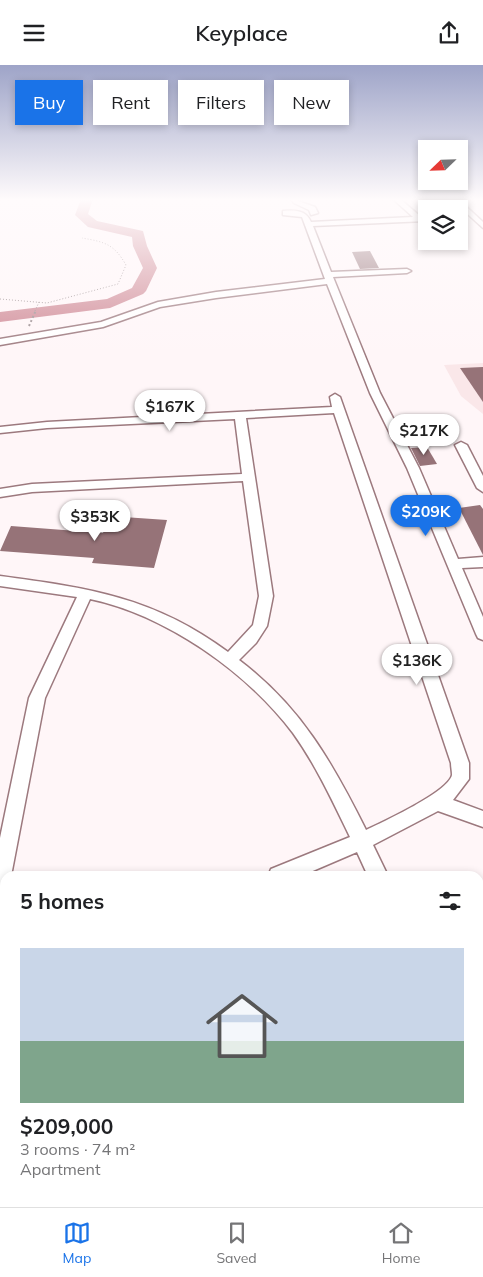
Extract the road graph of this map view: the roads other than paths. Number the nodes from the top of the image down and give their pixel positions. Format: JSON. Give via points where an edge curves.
{"nodes":[{"id":1,"x":318,"y":252,"type":"edge"},
{"id":2,"x":407,"y":271,"type":"dead end"},
{"id":3,"x":329,"y":278,"type":"junction"},
{"id":4,"x":0,"y":342,"type":"edge"},
{"id":5,"x":240,"y":415,"type":"junction"},
{"id":6,"x":0,"y":430,"type":"edge"},
{"id":7,"x":461,"y":445,"type":"dead end"},
{"id":8,"x":249,"y":477,"type":"junction"},
{"id":9,"x":483,"y":488,"type":"edge"},
{"id":10,"x":0,"y":493,"type":"edge"},
{"id":11,"x":483,"y":562,"type":"edge"},
{"id":12,"x":453,"y":565,"type":"junction"},
{"id":13,"x":0,"y":581,"type":"edge"},
{"id":14,"x":85,"y":594,"type":"junction"},
{"id":15,"x":483,"y":635,"type":"edge"},
{"id":16,"x":230,"y":660,"type":"junction"},
{"id":17,"x":435,"y":802,"type":"junction"},
{"id":18,"x":483,"y":819,"type":"edge"},
{"id":19,"x":362,"y":841,"type":"junction"},
{"id":20,"x":3,"y":871,"type":"edge"},
{"id":21,"x":290,"y":871,"type":"edge"},
{"id":22,"x":376,"y":871,"type":"edge"}],
"edges":[{"from":1,"to":3,"type":"street"},
{"from":2,"to":3,"type":"street"},
{"from":3,"to":4,"type":"street","via":[[158,305],[103,324]]},
{"from":3,"to":12,"type":"street","via":[[372,384],[413,469]]},
{"from":5,"to":6,"type":"street"},
{"from":5,"to":8,"type":"street"},
{"from":5,"to":17,"type":"street","via":[[337,403],[460,763],[460,778],[447,795]]},
{"from":7,"to":9,"type":"street"},
{"from":8,"to":10,"type":"street","via":[[32,488]]},
{"from":8,"to":16,"type":"street","via":[[266,596],[265,616],[259,630]]},
{"from":11,"to":12,"type":"street"},
{"from":12,"to":15,"type":"street"},
{"from":13,"to":14,"type":"street"},
{"from":14,"to":16,"type":"street","via":[[123,603],[174,625]]},
{"from":14,"to":20,"type":"street","via":[[37,698]]},
{"from":16,"to":19,"type":"street","via":[[293,721],[322,765]]},
{"from":17,"to":18,"type":"street"},
{"from":17,"to":19,"type":"street"},
{"from":19,"to":21,"type":"street"},
{"from":19,"to":22,"type":"street"}]}
